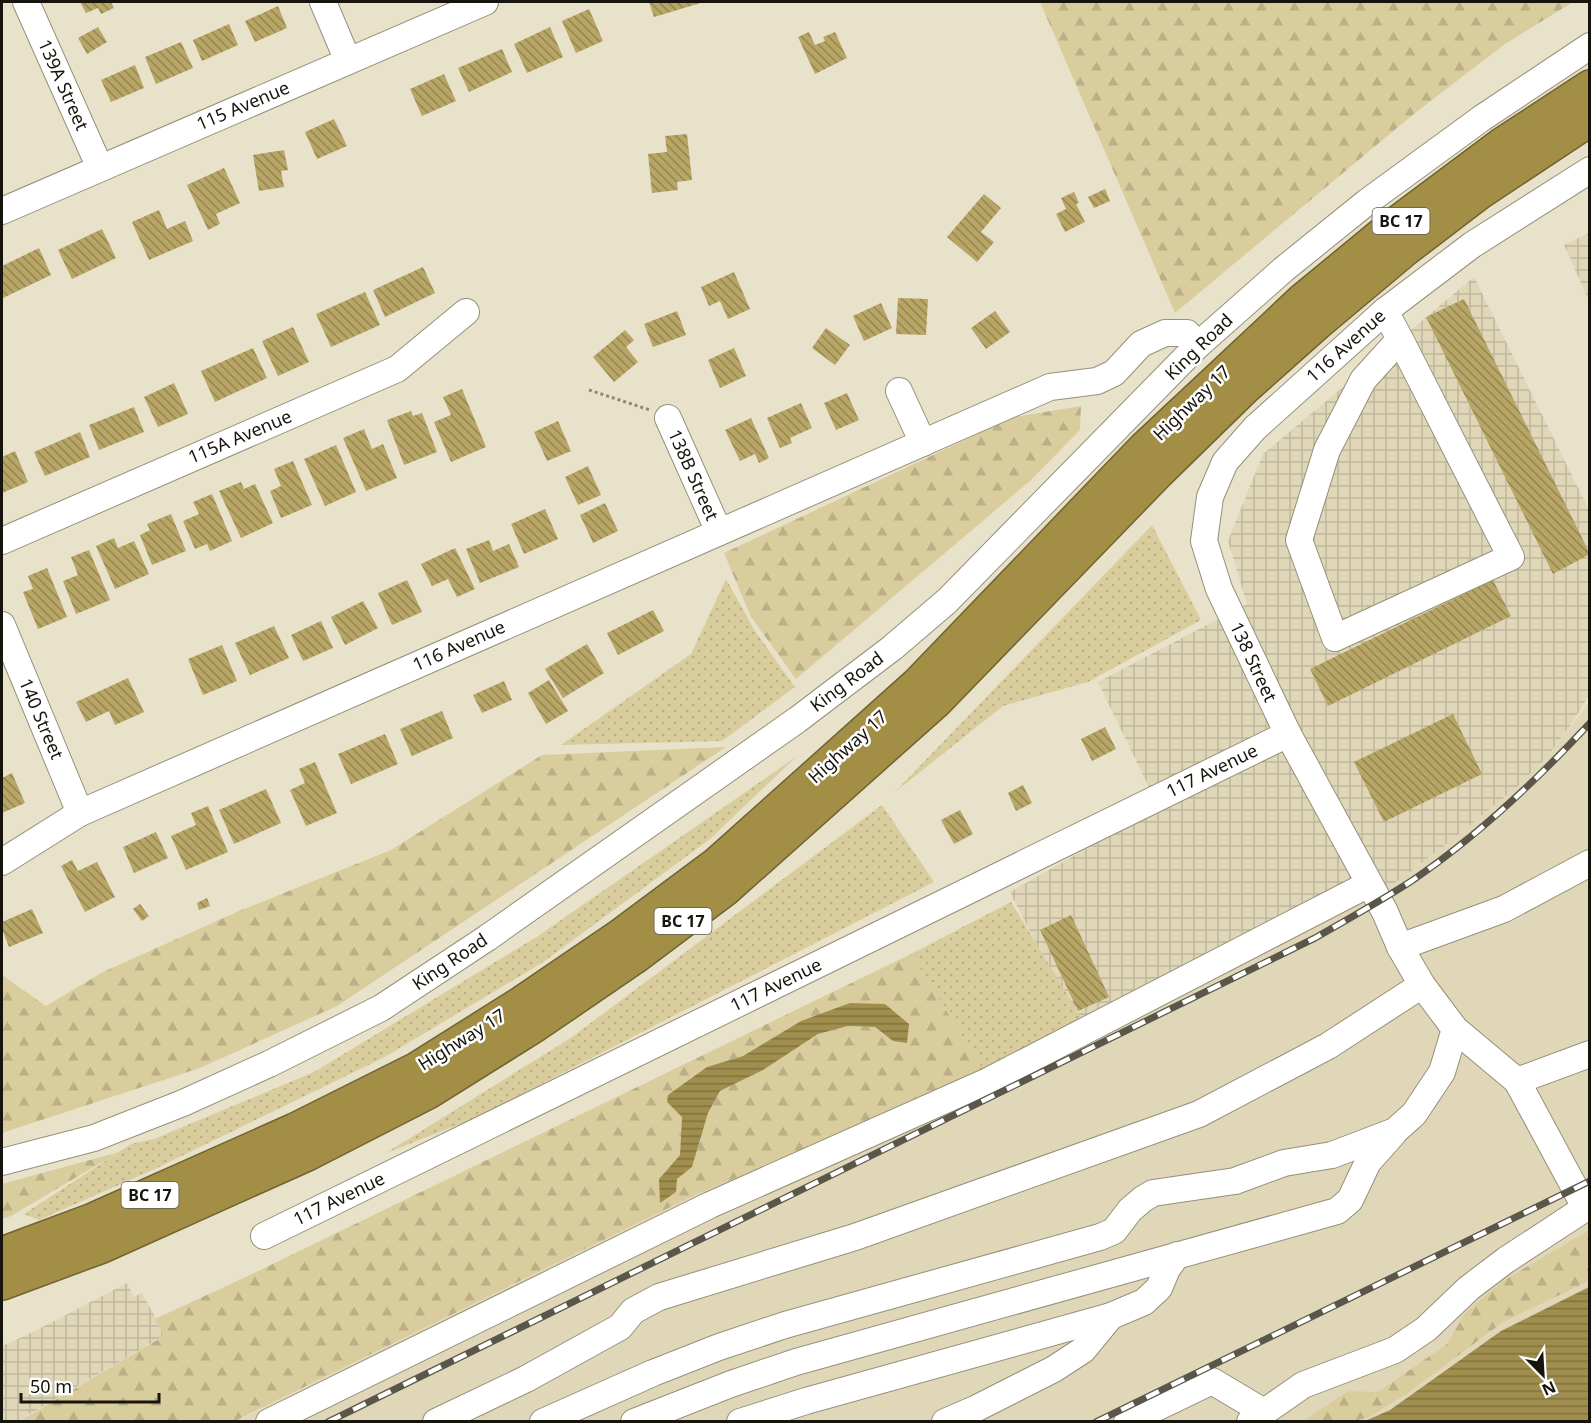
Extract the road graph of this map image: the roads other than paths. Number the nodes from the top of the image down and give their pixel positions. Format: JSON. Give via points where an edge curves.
{"nodes":[{"id":1,"x":26,"y":2,"type":"edge"},
{"id":2,"x":323,"y":2,"type":"edge"},
{"id":3,"x":485,"y":2,"type":"edge"},
{"id":4,"x":1590,"y":46,"type":"edge"},
{"id":5,"x":348,"y":61,"type":"junction"},
{"id":6,"x":1590,"y":87,"type":"edge"},
{"id":7,"x":1590,"y":119,"type":"edge"},
{"id":8,"x":100,"y":168,"type":"junction"},
{"id":9,"x":1590,"y":170,"type":"edge"},
{"id":10,"x":2,"y":211,"type":"edge"},
{"id":11,"x":1385,"y":311,"type":"junction"},
{"id":12,"x":466,"y":312,"type":"dead end"},
{"id":13,"x":1400,"y":339,"type":"junction"},
{"id":14,"x":1198,"y":345,"type":"junction"},
{"id":15,"x":900,"y":392,"type":"dead end"},
{"id":16,"x":668,"y":418,"type":"road end"},
{"id":17,"x":922,"y":443,"type":"junction"},
{"id":18,"x":719,"y":532,"type":"junction"},
{"id":19,"x":2,"y":541,"type":"edge"},
{"id":20,"x":1219,"y":589,"type":"joint"},
{"id":21,"x":2,"y":625,"type":"edge"},
{"id":22,"x":1288,"y":734,"type":"junction"},
{"id":23,"x":80,"y":813,"type":"junction"},
{"id":24,"x":2,"y":862,"type":"edge"},
{"id":25,"x":1590,"y":863,"type":"edge"},
{"id":26,"x":1369,"y":884,"type":"junction"},
{"id":27,"x":1400,"y":948,"type":"junction"},
{"id":28,"x":1422,"y":985,"type":"junction"},
{"id":29,"x":1455,"y":1029,"type":"junction"},
{"id":30,"x":1590,"y":1054,"type":"edge"},
{"id":31,"x":1517,"y":1081,"type":"junction"},
{"id":32,"x":1395,"y":1131,"type":"junction"},
{"id":33,"x":2,"y":1161,"type":"edge"},
{"id":34,"x":1587,"y":1206,"type":"edge"},
{"id":35,"x":264,"y":1236,"type":"dead end"},
{"id":36,"x":2,"y":1254,"type":"edge"},
{"id":37,"x":1177,"y":1255,"type":"junction"},
{"id":38,"x":2,"y":1283,"type":"edge"},
{"id":39,"x":1111,"y":1316,"type":"junction"},
{"id":40,"x":1257,"y":1417,"type":"edge"},
{"id":41,"x":269,"y":1422,"type":"edge"},
{"id":42,"x":436,"y":1422,"type":"edge"},
{"id":43,"x":543,"y":1422,"type":"edge"},
{"id":44,"x":634,"y":1422,"type":"edge"},
{"id":45,"x":740,"y":1422,"type":"edge"},
{"id":46,"x":945,"y":1422,"type":"edge"},
{"id":47,"x":1127,"y":1422,"type":"edge"}],
"edges":[{"from":1,"to":8,"type":"street","name":"139A Street"},
{"from":2,"to":5,"type":"street"},
{"from":3,"to":5,"type":"street","name":"115 Avenue"},
{"from":4,"to":14,"type":"street","name":"King Road","via":[[1367,202]]},
{"from":5,"to":8,"type":"street","name":"115 Avenue"},
{"from":6,"to":36,"type":"highway","name":"Highway 17","number":"BC 17","via":[[1503,144],[1303,300],[1144,450],[918,684],[717,864],[620,937],[417,1069],[285,1135],[93,1220]]},
{"from":7,"to":38,"type":"highway","name":"Highway 17","number":"BC 17","via":[[1480,192],[1317,323],[1158,472],[936,701],[725,889],[633,957],[428,1092],[307,1155],[102,1246]]},
{"from":8,"to":10,"type":"street","name":"115 Avenue"},
{"from":9,"to":11,"type":"street","name":"116 Avenue","via":[[1472,245]]},
{"from":11,"to":13,"type":"street"},
{"from":11,"to":20,"type":"street","name":"116 Avenue","via":[[1255,428],[1226,462],[1210,497],[1204,541]]},
{"from":12,"to":19,"type":"street","name":"115A Avenue","via":[[397,369]]},
{"from":13,"to":13,"type":"street","via":[[1511,557],[1335,638],[1299,540],[1327,450],[1363,380]]},
{"from":14,"to":17,"type":"street","name":"116 Avenue","via":[[1187,333],[1165,333],[1141,344],[1114,374],[1097,381],[1050,387]]},
{"from":14,"to":33,"type":"street","name":"King Road","via":[[947,601],[892,648],[797,720],[487,938],[381,1008],[258,1069],[93,1138]]},
{"from":15,"to":17,"type":"street"},
{"from":16,"to":18,"type":"street","name":"138B Street"},
{"from":17,"to":18,"type":"street","name":"116 Avenue"},
{"from":18,"to":23,"type":"street","name":"116 Avenue"},
{"from":20,"to":22,"type":"street","name":"138 Street"},
{"from":21,"to":23,"type":"street","name":"140 Street"},
{"from":22,"to":26,"type":"street","name":"138 Street"},
{"from":22,"to":35,"type":"street","name":"117 Avenue"},
{"from":23,"to":24,"type":"street","name":"116 Avenue"},
{"from":25,"to":27,"type":"street","via":[[1504,909]]},
{"from":26,"to":27,"type":"street","name":"138 Street"},
{"from":26,"to":41,"type":"street","via":[[988,1081],[710,1205]]},
{"from":27,"to":28,"type":"street","name":"138 Street"},
{"from":28,"to":29,"type":"street","name":"138 Street"},
{"from":28,"to":42,"type":"street","via":[[1328,1046],[1199,1114],[855,1237],[659,1297],[633,1311],[620,1327],[526,1379]]},
{"from":29,"to":31,"type":"street","name":"138 Street"},
{"from":29,"to":32,"type":"street","via":[[1442,1072],[1414,1114]]},
{"from":30,"to":31,"type":"street"},
{"from":31,"to":34,"type":"street"},
{"from":32,"to":37,"type":"street","via":[[1368,1162],[1350,1200],[1337,1211]]},
{"from":32,"to":43,"type":"street","via":[[1332,1155],[1284,1163],[1235,1181],[1154,1193],[1130,1210],[1114,1231],[1100,1237],[774,1329],[653,1373]]},
{"from":34,"to":40,"type":"street","via":[[1506,1260],[1426,1329],[1395,1350],[1303,1384]]},
{"from":37,"to":39,"type":"street","via":[[1159,1288],[1144,1302]]},
{"from":37,"to":44,"type":"street","via":[[796,1362]]},
{"from":39,"to":45,"type":"street"},
{"from":39,"to":46,"type":"street","via":[[1083,1350],[1054,1369]]},
{"from":40,"to":47,"type":"street","via":[[1212,1381]]}]}
